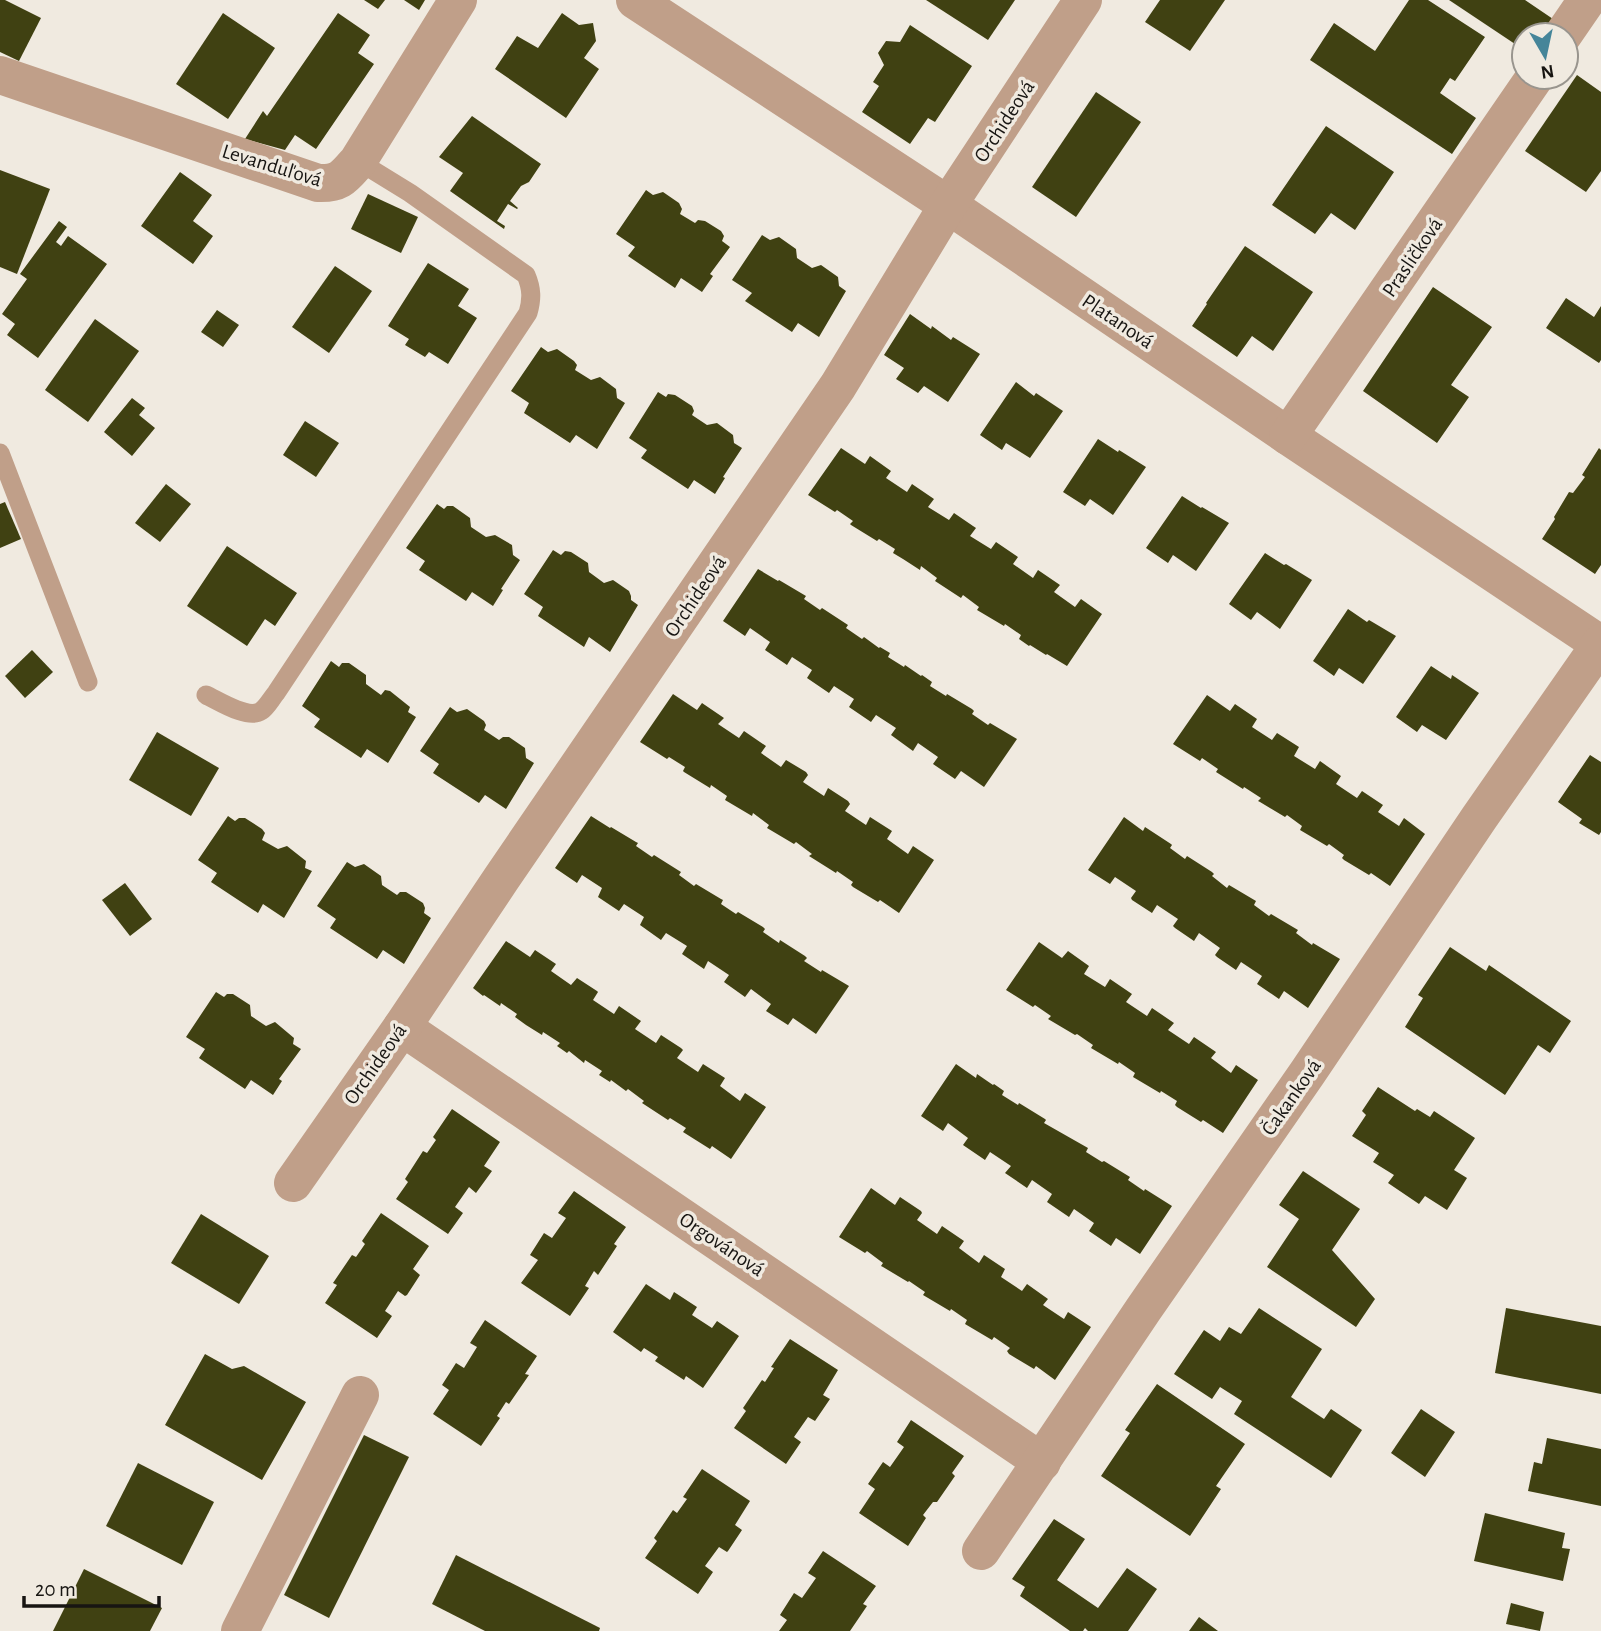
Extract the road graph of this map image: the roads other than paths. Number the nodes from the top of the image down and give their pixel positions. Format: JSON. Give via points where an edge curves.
{"nodes":[{"id":1,"x":458,"y":0,"type":"edge"},
{"id":2,"x":635,"y":0,"type":"edge"},
{"id":3,"x":1083,"y":0,"type":"edge"},
{"id":4,"x":1587,"y":0,"type":"edge"},
{"id":5,"x":1573,"y":21,"type":"edge"},
{"id":6,"x":0,"y":75,"type":"edge"},
{"id":7,"x":1525,"y":91,"type":"edge"},
{"id":8,"x":358,"y":161,"type":"junction"},
{"id":9,"x":948,"y":205,"type":"junction"},
{"id":10,"x":1288,"y":436,"type":"junction"},
{"id":11,"x":0,"y":453,"type":"edge"},
{"id":12,"x":1601,"y":643,"type":"edge"},
{"id":13,"x":88,"y":682,"type":"dead end"},
{"id":14,"x":206,"y":695,"type":"dead end"},
{"id":15,"x":402,"y":1027,"type":"junction"},
{"id":16,"x":293,"y":1183,"type":"dead end"},
{"id":17,"x":360,"y":1395,"type":"dead end"},
{"id":18,"x":1042,"y":1462,"type":"junction"},
{"id":19,"x":981,"y":1551,"type":"dead end"},
{"id":20,"x":240,"y":1631,"type":"edge"}],
"edges":[{"from":1,"to":8,"type":"street","name":"Levanduľová"},
{"from":2,"to":9,"type":"street","name":"Platanová"},
{"from":3,"to":9,"type":"street","name":"Orchideová"},
{"from":4,"to":5,"type":"street"},
{"from":6,"to":8,"type":"street","name":"Levanduľová","via":[[318,183],[344,177]]},
{"from":7,"to":10,"type":"street","name":"Prasličková"},
{"from":8,"to":14,"type":"lane","via":[[526,275],[531,301],[520,325],[262,711],[245,713]]},
{"from":9,"to":10,"type":"street","name":"Platanová"},
{"from":9,"to":15,"type":"street","name":"Orchideová","via":[[838,386]]},
{"from":10,"to":12,"type":"street","name":"Platanová"},
{"from":11,"to":13,"type":"lane"},
{"from":12,"to":18,"type":"street","name":"Čakanková"},
{"from":15,"to":16,"type":"street","name":"Orchideová"},
{"from":15,"to":18,"type":"street","name":"Orgovánová"},
{"from":17,"to":20,"type":"street"},
{"from":18,"to":19,"type":"street","name":"Čakanková"}]}
